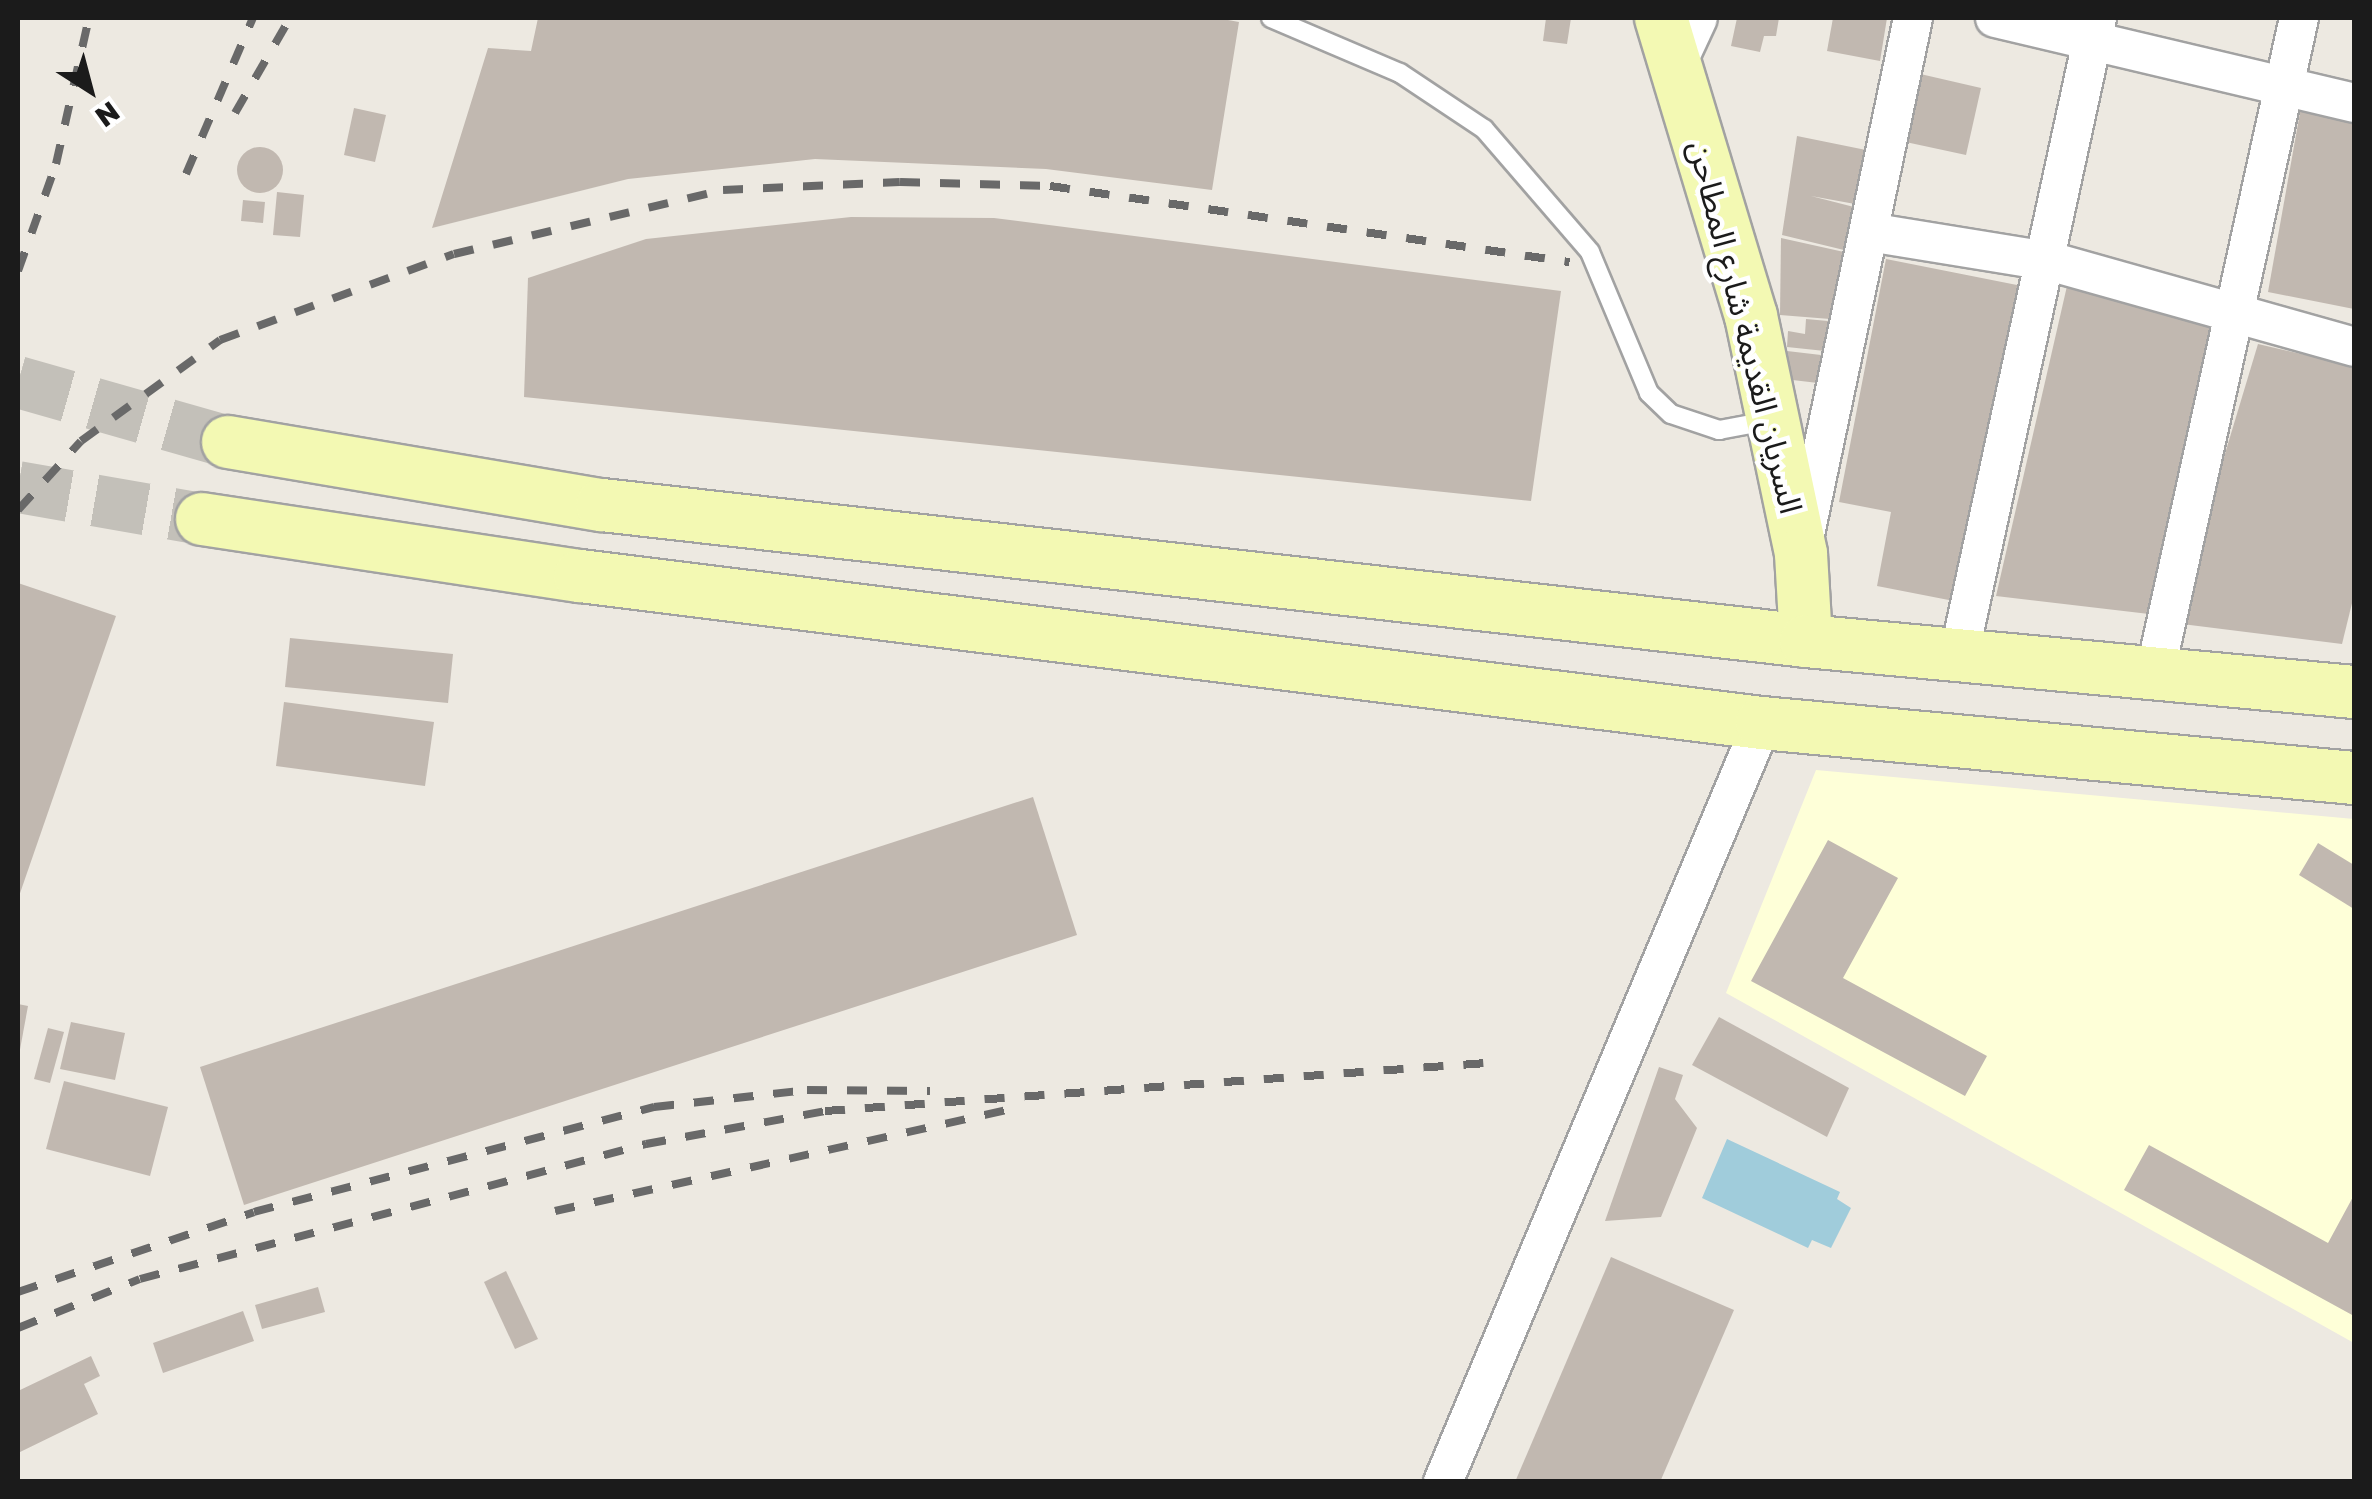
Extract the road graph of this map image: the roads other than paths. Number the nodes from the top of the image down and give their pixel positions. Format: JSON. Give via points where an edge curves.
{"nodes":[{"id":1,"x":1271,"y":18,"type":"edge"},
{"id":2,"x":1914,"y":18,"type":"edge"},
{"id":3,"x":1995,"y":18,"type":"edge"},
{"id":4,"x":2300,"y":18,"type":"edge"},
{"id":5,"x":2095,"y":30,"type":"edge"},
{"id":6,"x":1679,"y":32,"type":"edge"},
{"id":7,"x":2283,"y":86,"type":"junction"},
{"id":8,"x":2354,"y":103,"type":"edge"},
{"id":9,"x":1869,"y":232,"type":"junction"},
{"id":10,"x":2049,"y":262,"type":"junction"},
{"id":11,"x":2234,"y":315,"type":"junction"},
{"id":12,"x":2354,"y":347,"type":"edge"},
{"id":13,"x":1773,"y":420,"type":"junction"},
{"id":14,"x":228,"y":442,"type":"tunnel mouth"},
{"id":15,"x":202,"y":519,"type":"tunnel mouth"},
{"id":16,"x":1801,"y":554,"type":"junction"},
{"id":17,"x":1806,"y":642,"type":"junction"},
{"id":18,"x":1959,"y":655,"type":"junction"},
{"id":19,"x":2156,"y":673,"type":"junction"},
{"id":20,"x":2354,"y":692,"type":"edge"},
{"id":21,"x":1762,"y":723,"type":"junction"},
{"id":22,"x":2354,"y":778,"type":"edge"},
{"id":23,"x":1444,"y":1482,"type":"edge"}],
"edges":[{"from":1,"to":13,"type":"lane","via":[[1400,73],[1484,129],[1590,252],[1648,393],[1671,414],[1718,430]]},
{"from":2,"to":9,"type":"street"},
{"from":3,"to":5,"type":"street"},
{"from":4,"to":7,"type":"street"},
{"from":5,"to":7,"type":"street"},
{"from":5,"to":10,"type":"street"},
{"from":6,"to":13,"type":"main road","name":"السريان القديمة شارع المطاحن"},
{"from":7,"to":8,"type":"street"},
{"from":7,"to":11,"type":"street"},
{"from":9,"to":10,"type":"street"},
{"from":9,"to":16,"type":"street"},
{"from":10,"to":11,"type":"street"},
{"from":10,"to":18,"type":"street"},
{"from":11,"to":12,"type":"street"},
{"from":11,"to":19,"type":"street"},
{"from":13,"to":16,"type":"main road","name":"السريان القديمة شارع المطاحن"},
{"from":14,"to":17,"type":"main road","via":[[602,505]]},
{"from":15,"to":21,"type":"main road","via":[[580,576]]},
{"from":16,"to":17,"type":"main road","name":"السريان القديمة شارع المطاحن"},
{"from":17,"to":18,"type":"main road"},
{"from":18,"to":19,"type":"main road"},
{"from":19,"to":20,"type":"main road"},
{"from":21,"to":22,"type":"main road"},
{"from":21,"to":23,"type":"street"}]}
